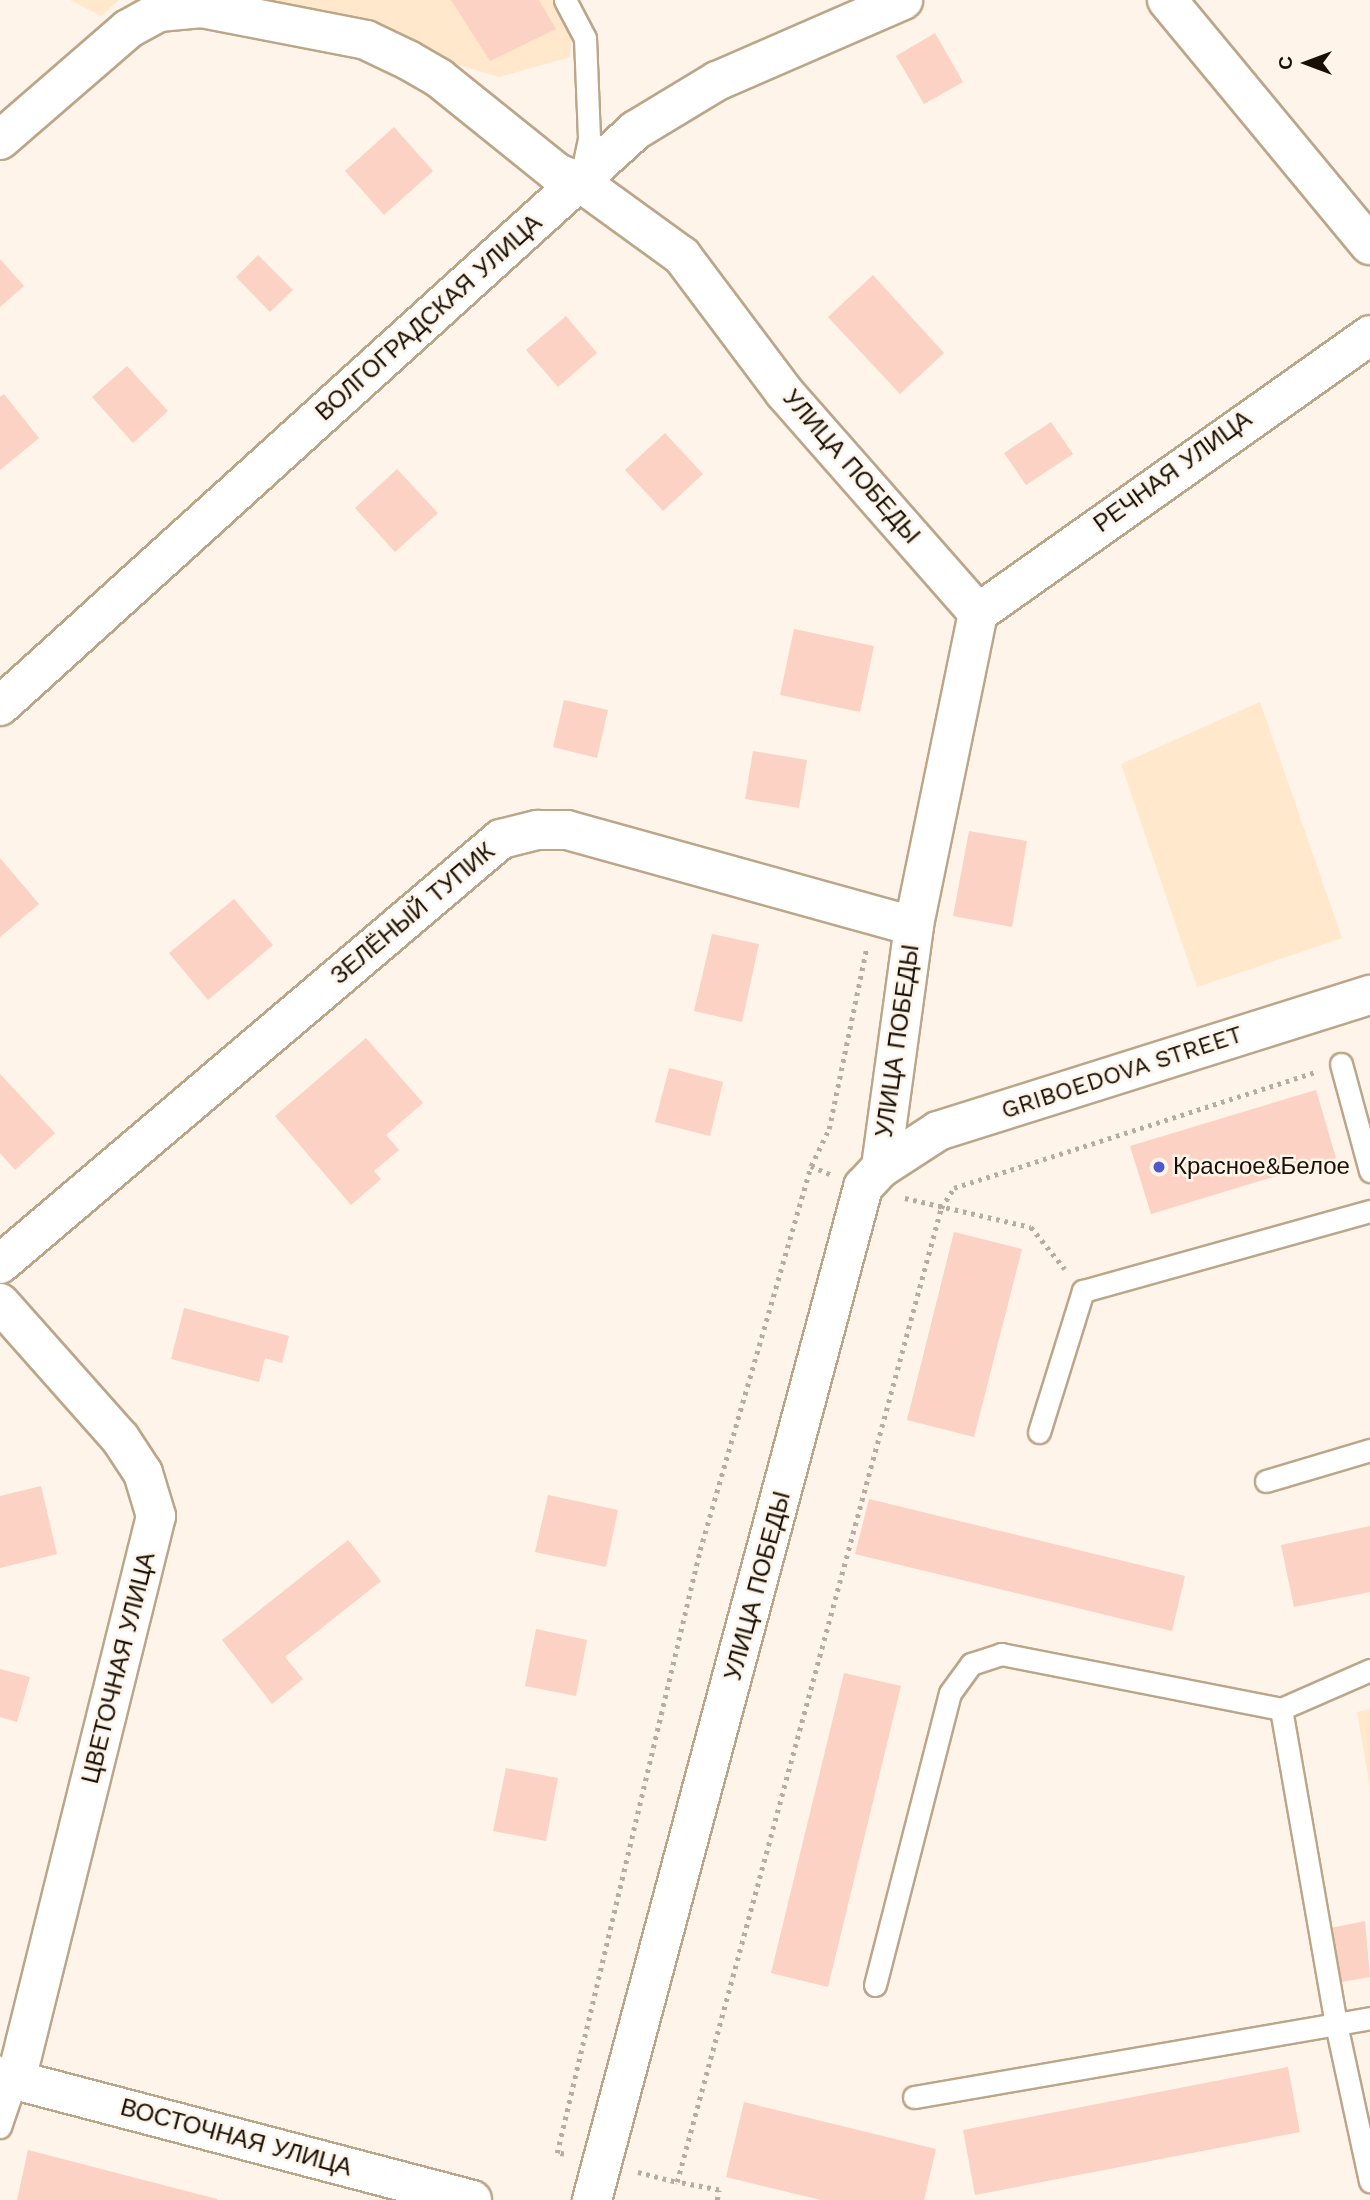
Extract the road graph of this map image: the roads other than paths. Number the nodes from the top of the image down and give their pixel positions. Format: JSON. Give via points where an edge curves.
{"nodes":[{"id":1,"x":565,"y":0,"type":"edge"},
{"id":2,"x":903,"y":0,"type":"edge"},
{"id":3,"x":1167,"y":0,"type":"edge"},
{"id":4,"x":0,"y":140,"type":"edge"},
{"id":5,"x":580,"y":182,"type":"junction"},
{"id":6,"x":1370,"y":245,"type":"edge"},
{"id":7,"x":1370,"y":335,"type":"edge"},
{"id":8,"x":978,"y":613,"type":"junction"},
{"id":9,"x":0,"y":706,"type":"edge"},
{"id":10,"x":898,"y":922,"type":"junction"},
{"id":11,"x":1370,"y":995,"type":"edge"},
{"id":12,"x":1341,"y":1064,"type":"road end"},
{"id":13,"x":1370,"y":1171,"type":"edge"},
{"id":14,"x":872,"y":1177,"type":"junction"},
{"id":15,"x":1370,"y":1211,"type":"edge"},
{"id":16,"x":0,"y":1264,"type":"edge"},
{"id":17,"x":0,"y":1303,"type":"edge"},
{"id":18,"x":1038,"y":1432,"type":"dead end"},
{"id":19,"x":1370,"y":1450,"type":"edge"},
{"id":20,"x":1266,"y":1481,"type":"dead end"},
{"id":21,"x":1370,"y":1670,"type":"edge"},
{"id":22,"x":1280,"y":1709,"type":"junction"},
{"id":23,"x":874,"y":1985,"type":"dead end"},
{"id":24,"x":1370,"y":2018,"type":"edge"},
{"id":25,"x":1336,"y":2024,"type":"junction"},
{"id":26,"x":8,"y":2078,"type":"edge"},
{"id":27,"x":914,"y":2097,"type":"dead end"},
{"id":28,"x":0,"y":2127,"type":"edge"},
{"id":29,"x":1370,"y":2181,"type":"edge"},
{"id":30,"x":472,"y":2200,"type":"edge"},
{"id":31,"x":592,"y":2200,"type":"edge"}],
"edges":[{"from":1,"to":5,"type":"lane","via":[[585,38],[589,139]]},
{"from":2,"to":5,"type":"street","name":"ВОЛГОГРАДСКАЯ УЛИЦА","via":[[676,102],[616,146]]},
{"from":3,"to":6,"type":"street"},
{"from":4,"to":5,"type":"street","name":"УЛИЦА ПОБЕДЫ","via":[[128,29],[159,12],[202,8],[366,40],[439,78],[518,145],[557,173]]},
{"from":5,"to":8,"type":"street","name":"УЛИЦА ПОБЕДЫ","via":[[682,256],[784,392]]},
{"from":5,"to":9,"type":"street","name":"ВОЛГОГРАДСКАЯ УЛИЦА"},
{"from":7,"to":8,"type":"street","name":"РЕЧНАЯ УЛИЦА"},
{"from":8,"to":10,"type":"street","name":"УЛИЦА ПОБЕДЫ"},
{"from":10,"to":14,"type":"street","name":"УЛИЦА ПОБЕДЫ"},
{"from":10,"to":16,"type":"street","name":"ЗЕЛЁНЫЙ ТУПИК","via":[[567,830],[538,830],[501,839]]},
{"from":11,"to":14,"type":"street","name":"GRIBOEDOVA STREET","via":[[938,1131]]},
{"from":12,"to":13,"type":"lane"},
{"from":14,"to":31,"type":"street","name":"УЛИЦА ПОБЕДЫ"},
{"from":15,"to":18,"type":"lane","via":[[1083,1291]]},
{"from":17,"to":26,"type":"street","name":"ЦВЕТОЧНАЯ УЛИЦА","via":[[120,1438],[144,1473],[156,1516]]},
{"from":19,"to":20,"type":"lane"},
{"from":21,"to":22,"type":"lane"},
{"from":22,"to":23,"type":"lane","via":[[1001,1654],[971,1664],[950,1693]]},
{"from":22,"to":25,"type":"lane"},
{"from":24,"to":25,"type":"lane"},
{"from":25,"to":27,"type":"lane"},
{"from":25,"to":29,"type":"lane"},
{"from":26,"to":28,"type":"lane"},
{"from":26,"to":30,"type":"street","name":"ВОСТОЧНАЯ УЛИЦА"}]}
